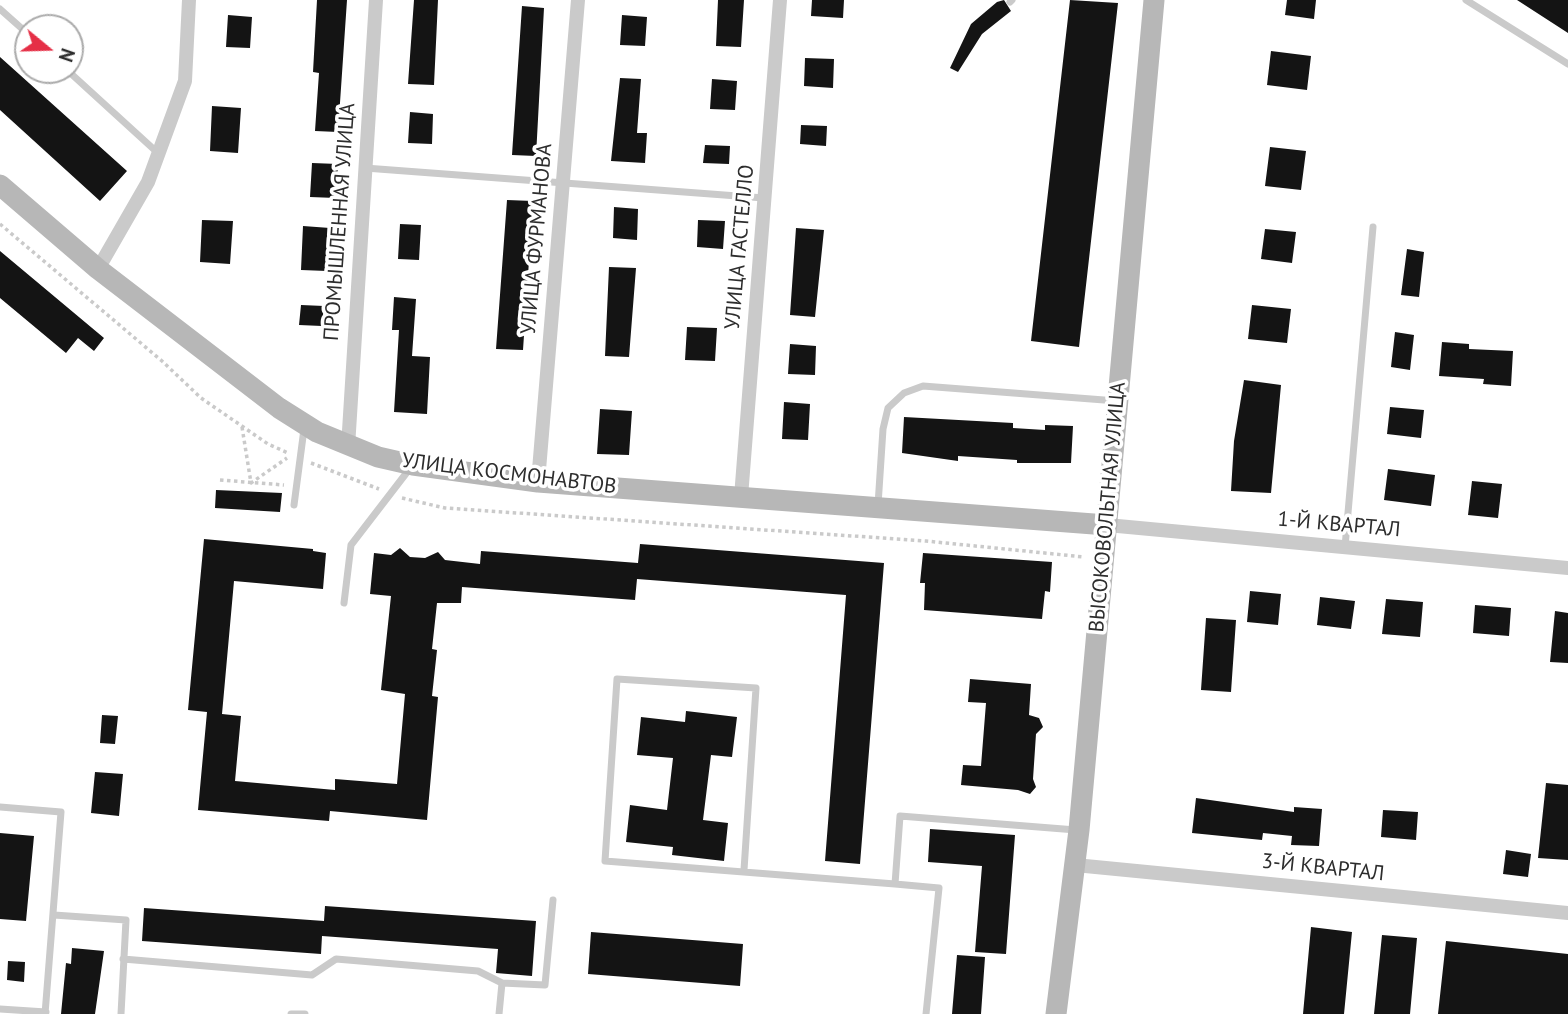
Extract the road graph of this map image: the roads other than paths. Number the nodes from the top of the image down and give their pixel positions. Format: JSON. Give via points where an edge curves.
{"nodes":[{"id":1,"x":189,"y":0,"type":"edge"},
{"id":2,"x":376,"y":0,"type":"edge"},
{"id":3,"x":578,"y":0,"type":"edge"},
{"id":4,"x":780,"y":0,"type":"edge"},
{"id":5,"x":1154,"y":0,"type":"edge"},
{"id":6,"x":1466,"y":0,"type":"edge"},
{"id":7,"x":0,"y":9,"type":"edge"},
{"id":8,"x":14,"y":22,"type":"edge"},
{"id":9,"x":1568,"y":64,"type":"edge"},
{"id":10,"x":82,"y":84,"type":"edge"},
{"id":11,"x":159,"y":154,"type":"junction"},
{"id":12,"x":365,"y":168,"type":"junction"},
{"id":13,"x":563,"y":181,"type":"junction"},
{"id":14,"x":0,"y":185,"type":"edge"},
{"id":15,"x":765,"y":198,"type":"junction"},
{"id":16,"x":1373,"y":227,"type":"dead end"},
{"id":17,"x":98,"y":269,"type":"junction"},
{"id":18,"x":1118,"y":401,"type":"junction"},
{"id":19,"x":305,"y":425,"type":"junction"},
{"id":20,"x":348,"y":447,"type":"junction"},
{"id":21,"x":413,"y":465,"type":"junction"},
{"id":22,"x":538,"y":482,"type":"junction"},
{"id":23,"x":741,"y":497,"type":"junction"},
{"id":24,"x":294,"y":505,"type":"dead end"},
{"id":25,"x":878,"y":508,"type":"junction"},
{"id":26,"x":1107,"y":525,"type":"junction"},
{"id":27,"x":1345,"y":547,"type":"junction"},
{"id":28,"x":1568,"y":568,"type":"edge"},
{"id":29,"x":344,"y":603,"type":"dead end"},
{"id":30,"x":0,"y":807,"type":"edge"},
{"id":31,"x":1079,"y":830,"type":"junction"},
{"id":32,"x":1075,"y":865,"type":"junction"},
{"id":33,"x":744,"y":870,"type":"junction"},
{"id":34,"x":895,"y":884,"type":"junction"},
{"id":35,"x":552,"y":900,"type":"dead end"},
{"id":36,"x":1568,"y":913,"type":"edge"},
{"id":37,"x":54,"y":915,"type":"junction"},
{"id":38,"x":123,"y":959,"type":"junction"},
{"id":39,"x":502,"y":983,"type":"junction"},
{"id":40,"x":0,"y":1009,"type":"edge"},
{"id":41,"x":46,"y":1013,"type":"edge"},
{"id":42,"x":121,"y":1014,"type":"edge"},
{"id":43,"x":292,"y":1014,"type":"edge"},
{"id":44,"x":305,"y":1014,"type":"edge"},
{"id":45,"x":499,"y":1014,"type":"edge"},
{"id":46,"x":926,"y":1014,"type":"edge"},
{"id":47,"x":1056,"y":1014,"type":"edge"}],
"edges":[{"from":1,"to":11,"type":"street","via":[[185,81]]},
{"from":2,"to":12,"type":"street","name":"ПРОМЫШЛЕННАЯ УЛИЦА"},
{"from":3,"to":13,"type":"street","name":"УЛИЦА ФУРМАНОВА"},
{"from":4,"to":15,"type":"street","name":"УЛИЦА ГАСТЕЛЛО"},
{"from":5,"to":18,"type":"street","name":"ВЫСОКОВОЛЬТНАЯ УЛИЦА"},
{"from":6,"to":9,"type":"lane"},
{"from":7,"to":8,"type":"lane"},
{"from":10,"to":11,"type":"lane"},
{"from":11,"to":17,"type":"street"},
{"from":12,"to":13,"type":"lane"},
{"from":12,"to":20,"type":"street","name":"ПРОМЫШЛЕННАЯ УЛИЦА"},
{"from":13,"to":15,"type":"lane"},
{"from":13,"to":22,"type":"street","name":"УЛИЦА ФУРМАНОВА"},
{"from":14,"to":17,"type":"street","name":"УЛИЦА КОСМОНАВТОВ"},
{"from":15,"to":23,"type":"street","name":"УЛИЦА ГАСТЕЛЛО"},
{"from":16,"to":27,"type":"lane"},
{"from":17,"to":19,"type":"street","name":"УЛИЦА КОСМОНАВТОВ"},
{"from":18,"to":25,"type":"lane","via":[[923,386],[904,393],[888,408],[883,429]]},
{"from":18,"to":26,"type":"street","name":"ВЫСОКОВОЛЬТНАЯ УЛИЦА"},
{"from":19,"to":20,"type":"street","name":"УЛИЦА КОСМОНАВТОВ"},
{"from":19,"to":24,"type":"lane"},
{"from":20,"to":21,"type":"street","name":"УЛИЦА КОСМОНАВТОВ"},
{"from":21,"to":22,"type":"street","name":"УЛИЦА КОСМОНАВТОВ"},
{"from":21,"to":29,"type":"lane","via":[[351,545]]},
{"from":22,"to":23,"type":"street","name":"УЛИЦА КОСМОНАВТОВ"},
{"from":23,"to":25,"type":"street","name":"УЛИЦА КОСМОНАВТОВ"},
{"from":25,"to":26,"type":"street","name":"УЛИЦА КОСМОНАВТОВ"},
{"from":26,"to":27,"type":"street","name":"1-Й КВАРТАЛ"},
{"from":26,"to":31,"type":"street","name":"ВЫСОКОВОЛЬТНАЯ УЛИЦА"},
{"from":27,"to":28,"type":"street","name":"1-Й КВАРТАЛ"},
{"from":30,"to":37,"type":"lane","via":[[61,812]]},
{"from":31,"to":32,"type":"street","name":"ВЫСОКОВОЛЬТНАЯ УЛИЦА"},
{"from":31,"to":34,"type":"lane","via":[[900,816]]},
{"from":32,"to":36,"type":"street","name":"3-Й КВАРТАЛ"},
{"from":32,"to":47,"type":"street","name":"ВЫСОКОВОЛЬТНАЯ УЛИЦА"},
{"from":33,"to":33,"type":"lane","via":[[605,861],[617,679],[756,688]]},
{"from":33,"to":34,"type":"lane"},
{"from":34,"to":46,"type":"lane","via":[[939,888]]},
{"from":35,"to":39,"type":"lane","via":[[545,985]]},
{"from":37,"to":38,"type":"lane","via":[[126,920]]},
{"from":37,"to":41,"type":"lane"},
{"from":38,"to":39,"type":"lane","via":[[312,975],[337,959],[478,971]]},
{"from":38,"to":42,"type":"lane"},
{"from":39,"to":45,"type":"lane"},
{"from":40,"to":41,"type":"lane"},
{"from":43,"to":44,"type":"lane"}]}
